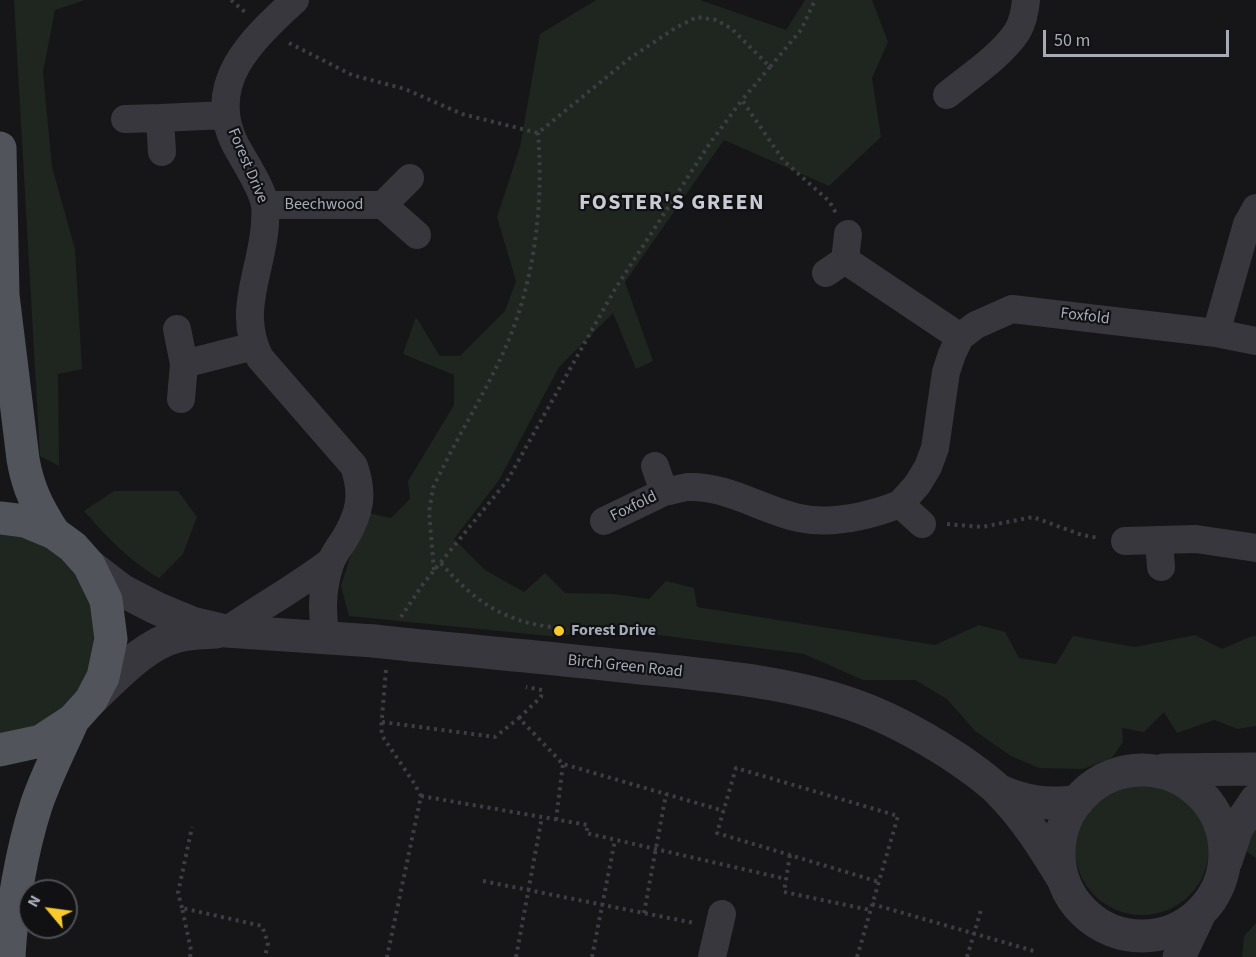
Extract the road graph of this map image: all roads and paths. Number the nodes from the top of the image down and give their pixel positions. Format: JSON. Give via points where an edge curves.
{"nodes":[{"id":1,"x":295,"y":0,"type":"edge"},
{"id":2,"x":816,"y":0,"type":"edge"},
{"id":3,"x":1026,"y":0,"type":"edge"},
{"id":4,"x":264,"y":29,"type":"junction"},
{"id":5,"x":770,"y":67,"type":"junction"},
{"id":6,"x":947,"y":95,"type":"dead end"},
{"id":7,"x":742,"y":100,"type":"junction"},
{"id":8,"x":226,"y":115,"type":"junction"},
{"id":9,"x":160,"y":118,"type":"junction"},
{"id":10,"x":125,"y":119,"type":"dead end"},
{"id":11,"x":538,"y":133,"type":"junction"},
{"id":12,"x":0,"y":148,"type":"edge"},
{"id":13,"x":162,"y":152,"type":"dead end"},
{"id":14,"x":410,"y":178,"type":"dead end"},
{"id":15,"x":383,"y":204,"type":"junction"},
{"id":16,"x":266,"y":205,"type":"junction"},
{"id":17,"x":1256,"y":208,"type":"edge"},
{"id":18,"x":417,"y":235,"type":"dead end"},
{"id":19,"x":840,"y":255,"type":"joint"},
{"id":20,"x":2,"y":302,"type":"edge"},
{"id":21,"x":177,"y":329,"type":"dead end"},
{"id":22,"x":1216,"y":333,"type":"junction"},
{"id":23,"x":960,"y":337,"type":"junction"},
{"id":24,"x":1256,"y":341,"type":"edge"},
{"id":25,"x":254,"y":346,"type":"junction"},
{"id":26,"x":184,"y":364,"type":"junction"},
{"id":27,"x":181,"y":399,"type":"dead end"},
{"id":28,"x":900,"y":504,"type":"junction"},
{"id":29,"x":0,"y":518,"type":"edge"},
{"id":30,"x":604,"y":521,"type":"dead end"},
{"id":31,"x":922,"y":524,"type":"joint"},
{"id":32,"x":54,"y":533,"type":"junction"},
{"id":33,"x":1125,"y":541,"type":"joint"},
{"id":34,"x":1256,"y":548,"type":"edge"},
{"id":35,"x":330,"y":562,"type":"junction"},
{"id":36,"x":441,"y":563,"type":"junction"},
{"id":37,"x":89,"y":565,"type":"junction"},
{"id":38,"x":434,"y":571,"type":"junction"},
{"id":39,"x":560,"y":628,"type":"dead end"},
{"id":40,"x":226,"y":630,"type":"junction"},
{"id":41,"x":406,"y":633,"type":"junction"},
{"id":42,"x":326,"y":637,"type":"junction"},
{"id":43,"x":380,"y":653,"type":"junction"},
{"id":44,"x":522,"y":686,"type":"dead end"},
{"id":45,"x":82,"y":710,"type":"junction"},
{"id":46,"x":519,"y":718,"type":"junction"},
{"id":47,"x":381,"y":722,"type":"junction"},
{"id":48,"x":0,"y":750,"type":"edge"},
{"id":49,"x":563,"y":764,"type":"junction"},
{"id":50,"x":1256,"y":768,"type":"edge"},
{"id":51,"x":1153,"y":770,"type":"junction"},
{"id":52,"x":998,"y":790,"type":"junction"},
{"id":53,"x":666,"y":794,"type":"junction"},
{"id":54,"x":421,"y":796,"type":"junction"},
{"id":55,"x":1256,"y":800,"type":"edge"},
{"id":56,"x":1078,"y":801,"type":"junction"},
{"id":57,"x":724,"y":811,"type":"junction"},
{"id":58,"x":542,"y":817,"type":"junction"},
{"id":59,"x":556,"y":820,"type":"junction"},
{"id":60,"x":192,"y":827,"type":"dead end"},
{"id":61,"x":615,"y":840,"type":"junction"},
{"id":62,"x":656,"y":849,"type":"junction"},
{"id":63,"x":790,"y":855,"type":"junction"},
{"id":64,"x":1225,"y":865,"type":"junction"},
{"id":65,"x":786,"y":879,"type":"junction"},
{"id":66,"x":1063,"y":879,"type":"junction"},
{"id":67,"x":483,"y":881,"type":"dead end"},
{"id":68,"x":879,"y":882,"type":"junction"},
{"id":69,"x":528,"y":890,"type":"junction"},
{"id":70,"x":0,"y":898,"type":"edge"},
{"id":71,"x":602,"y":904,"type":"junction"},
{"id":72,"x":872,"y":904,"type":"junction"},
{"id":73,"x":182,"y":908,"type":"junction"},
{"id":74,"x":870,"y":910,"type":"junction"},
{"id":75,"x":981,"y":910,"type":"dead end"},
{"id":76,"x":644,"y":913,"type":"junction"},
{"id":77,"x":1199,"y":915,"type":"junction"},
{"id":78,"x":720,"y":921,"type":"joint"},
{"id":79,"x":1096,"y":922,"type":"junction"},
{"id":80,"x":974,"y":934,"type":"junction"},
{"id":81,"x":9,"y":947,"type":"edge"},
{"id":82,"x":1034,"y":951,"type":"dead end"},
{"id":83,"x":190,"y":957,"type":"edge"},
{"id":84,"x":265,"y":957,"type":"edge"},
{"id":85,"x":387,"y":957,"type":"edge"},
{"id":86,"x":516,"y":957,"type":"edge"},
{"id":87,"x":592,"y":957,"type":"edge"},
{"id":88,"x":712,"y":957,"type":"edge"},
{"id":89,"x":857,"y":957,"type":"edge"},
{"id":90,"x":968,"y":957,"type":"edge"},
{"id":91,"x":1113,"y":957,"type":"edge"},
{"id":92,"x":1179,"y":957,"type":"edge"}],
"edges":[{"from":1,"to":4,"type":"street","name":"Forest Drive"},
{"from":2,"to":5,"type":"path","via":[[801,30]]},
{"from":3,"to":6,"type":"street","via":[[1018,31],[1009,42]]},
{"from":4,"to":8,"type":"street","name":"Forest Drive","via":[[237,63],[228,88]]},
{"from":4,"to":11,"type":"path","via":[[352,75],[405,89],[462,114]]},
{"from":5,"to":7,"type":"path"},
{"from":5,"to":11,"type":"path","via":[[732,29],[716,20],[697,17],[630,58]]},
{"from":7,"to":19,"type":"path","via":[[783,160],[829,201]]},
{"from":7,"to":36,"type":"path","via":[[615,289],[507,481]]},
{"from":8,"to":9,"type":"street"},
{"from":8,"to":16,"type":"street","name":"Forest Drive","via":[[234,141]]},
{"from":9,"to":10,"type":"street"},
{"from":9,"to":13,"type":"street"},
{"from":11,"to":38,"type":"path","via":[[540,179],[533,254],[523,303],[503,354],[433,488],[429,512]]},
{"from":12,"to":20,"type":"main road"},
{"from":14,"to":15,"type":"street","name":"Beechwood"},
{"from":15,"to":16,"type":"street","name":"Beechwood"},
{"from":15,"to":18,"type":"street","name":"Beechwood"},
{"from":16,"to":25,"type":"street","name":"Forest Drive","via":[[264,243],[249,318]]},
{"from":17,"to":22,"type":"street","via":[[1247,224]]},
{"from":19,"to":23,"type":"street"},
{"from":20,"to":32,"type":"main road","via":[[27,480]]},
{"from":21,"to":26,"type":"street"},
{"from":22,"to":23,"type":"street","name":"Foxfold","via":[[1012,309]]},
{"from":22,"to":24,"type":"street","name":"Foxfold"},
{"from":23,"to":28,"type":"street","via":[[946,372],[935,448],[917,485]]},
{"from":25,"to":26,"type":"street"},
{"from":25,"to":35,"type":"street","name":"Forest Drive","via":[[260,358],[354,466],[360,485],[358,508]]},
{"from":26,"to":27,"type":"street"},
{"from":28,"to":30,"type":"street","name":"Foxfold","via":[[861,516],[821,520],[780,513],[708,488],[686,487],[660,479]]},
{"from":28,"to":31,"type":"street"},
{"from":29,"to":32,"type":"main road","via":[[25,521]]},
{"from":31,"to":33,"type":"path","via":[[982,527],[1033,517],[1082,535]]},
{"from":32,"to":37,"type":"main road","via":[[74,547]]},
{"from":33,"to":34,"type":"street","via":[[1160,554],[1196,539]]},
{"from":35,"to":40,"type":"street","name":"Forest Drive","via":[[299,586]]},
{"from":35,"to":42,"type":"street","name":"Forest Drive","via":[[323,593]]},
{"from":36,"to":38,"type":"path"},
{"from":36,"to":39,"type":"path","via":[[473,597],[494,611],[532,625]]},
{"from":37,"to":40,"type":"street","name":"Birch Green Road","via":[[123,591],[156,608],[192,623]]},
{"from":37,"to":45,"type":"main road","via":[[106,600],[111,639],[103,677]]},
{"from":38,"to":41,"type":"path","via":[[405,608]]},
{"from":40,"to":42,"type":"street","name":"Birch Green Road"},
{"from":40,"to":45,"type":"street","name":"Birch Green Road","via":[[177,636],[151,649],[128,664]]},
{"from":41,"to":43,"type":"street","name":"Birch Green Road","bridge":true},
{"from":41,"to":52,"type":"street","name":"Birch Green Road","via":[[792,688],[851,704],[899,724],[935,744]]},
{"from":42,"to":43,"type":"street","name":"Birch Green Road"},
{"from":43,"to":47,"type":"path"},
{"from":44,"to":46,"type":"path","via":[[542,690],[541,697]]},
{"from":45,"to":48,"type":"main road","via":[[41,741]]},
{"from":45,"to":81,"type":"main road","via":[[36,806],[24,851]]},
{"from":46,"to":47,"type":"path","via":[[495,737]]},
{"from":46,"to":49,"type":"path"},
{"from":47,"to":54,"type":"path","via":[[383,738]]},
{"from":49,"to":53,"type":"path"},
{"from":49,"to":59,"type":"path"},
{"from":50,"to":51,"type":"street"},
{"from":51,"to":56,"type":"street","via":[[1125,772],[1099,782]]},
{"from":51,"to":64,"type":"street","via":[[1178,777],[1200,792],[1215,812],[1224,837]]},
{"from":52,"to":56,"type":"street","name":"Birch Green Road","via":[[1056,805]]},
{"from":52,"to":66,"type":"street","name":"Birch Green Road","via":[[1042,844]]},
{"from":53,"to":57,"type":"path"},
{"from":53,"to":62,"type":"path"},
{"from":54,"to":58,"type":"path"},
{"from":54,"to":85,"type":"path"},
{"from":55,"to":64,"type":"street","via":[[1237,828]]},
{"from":56,"to":66,"type":"street","via":[[1064,824],[1059,851]]},
{"from":57,"to":63,"type":"path","via":[[717,834]]},
{"from":57,"to":68,"type":"path","via":[[736,768],[898,816]]},
{"from":58,"to":59,"type":"path"},
{"from":58,"to":69,"type":"path"},
{"from":59,"to":61,"type":"path","via":[[588,825],[586,834]]},
{"from":60,"to":73,"type":"path","via":[[178,892]]},
{"from":61,"to":62,"type":"path"},
{"from":61,"to":71,"type":"path"},
{"from":62,"to":65,"type":"path"},
{"from":62,"to":76,"type":"path"},
{"from":63,"to":65,"type":"path"},
{"from":63,"to":68,"type":"path"},
{"from":64,"to":77,"type":"street","via":[[1216,892]]},
{"from":65,"to":74,"type":"path","via":[[784,892]]},
{"from":66,"to":79,"type":"street","via":[[1076,903]]},
{"from":67,"to":69,"type":"path"},
{"from":68,"to":72,"type":"path"},
{"from":69,"to":71,"type":"path"},
{"from":69,"to":86,"type":"path"},
{"from":70,"to":81,"type":"main road"},
{"from":71,"to":76,"type":"path"},
{"from":71,"to":87,"type":"path"},
{"from":72,"to":74,"type":"path"},
{"from":72,"to":80,"type":"path"},
{"from":73,"to":83,"type":"path"},
{"from":73,"to":84,"type":"path","via":[[262,926],[268,943]]},
{"from":74,"to":89,"type":"path"},
{"from":75,"to":80,"type":"path"},
{"from":76,"to":78,"type":"path"},
{"from":77,"to":79,"type":"street","via":[[1175,930],[1148,936],[1120,934]]},
{"from":77,"to":92,"type":"street"},
{"from":78,"to":88,"type":"street"},
{"from":79,"to":91,"type":"street"},
{"from":80,"to":82,"type":"path"},
{"from":80,"to":90,"type":"path"}]}
